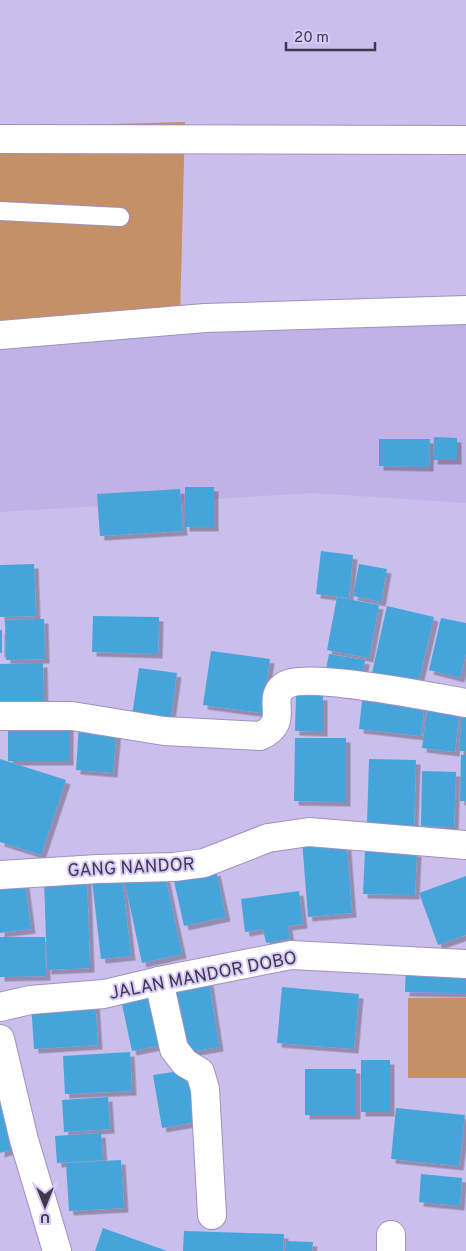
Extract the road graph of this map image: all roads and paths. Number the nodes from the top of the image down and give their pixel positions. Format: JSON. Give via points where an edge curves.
{"nodes":[{"id":1,"x":0,"y":139,"type":"edge"},
{"id":2,"x":466,"y":140,"type":"edge"},
{"id":3,"x":0,"y":211,"type":"edge"},
{"id":4,"x":120,"y":217,"type":"dead end"},
{"id":5,"x":466,"y":310,"type":"edge"},
{"id":6,"x":0,"y":335,"type":"edge"},
{"id":7,"x":466,"y":703,"type":"edge"},
{"id":8,"x":0,"y":716,"type":"edge"},
{"id":9,"x":466,"y":846,"type":"edge"},
{"id":10,"x":0,"y":875,"type":"edge"},
{"id":11,"x":466,"y":964,"type":"edge"},
{"id":12,"x":158,"y":981,"type":"junction"},
{"id":13,"x":0,"y":1007,"type":"edge"},
{"id":14,"x":0,"y":1039,"type":"edge"},
{"id":15,"x":212,"y":1215,"type":"dead end"},
{"id":16,"x":57,"y":1251,"type":"edge"}],
"edges":[{"from":1,"to":2,"type":"street"},
{"from":3,"to":4,"type":"lane"},
{"from":5,"to":6,"type":"street","via":[[205,318]]},
{"from":7,"to":8,"type":"street","via":[[370,686],[291,682],[277,694],[277,723],[270,732],[260,736],[164,732],[72,716]]},
{"from":9,"to":10,"type":"street","name":"GANG NANDOR","via":[[309,832],[268,838],[204,863]]},
{"from":11,"to":12,"type":"street","name":"JALAN MANDOR DOBO","via":[[291,955]]},
{"from":12,"to":13,"type":"street","name":"JALAN MANDOR DOBO","via":[[104,994],[30,1000]]},
{"from":12,"to":15,"type":"street","via":[[174,1049],[185,1063],[200,1072],[205,1089]]},
{"from":14,"to":16,"type":"street","via":[[24,1140]]}]}
